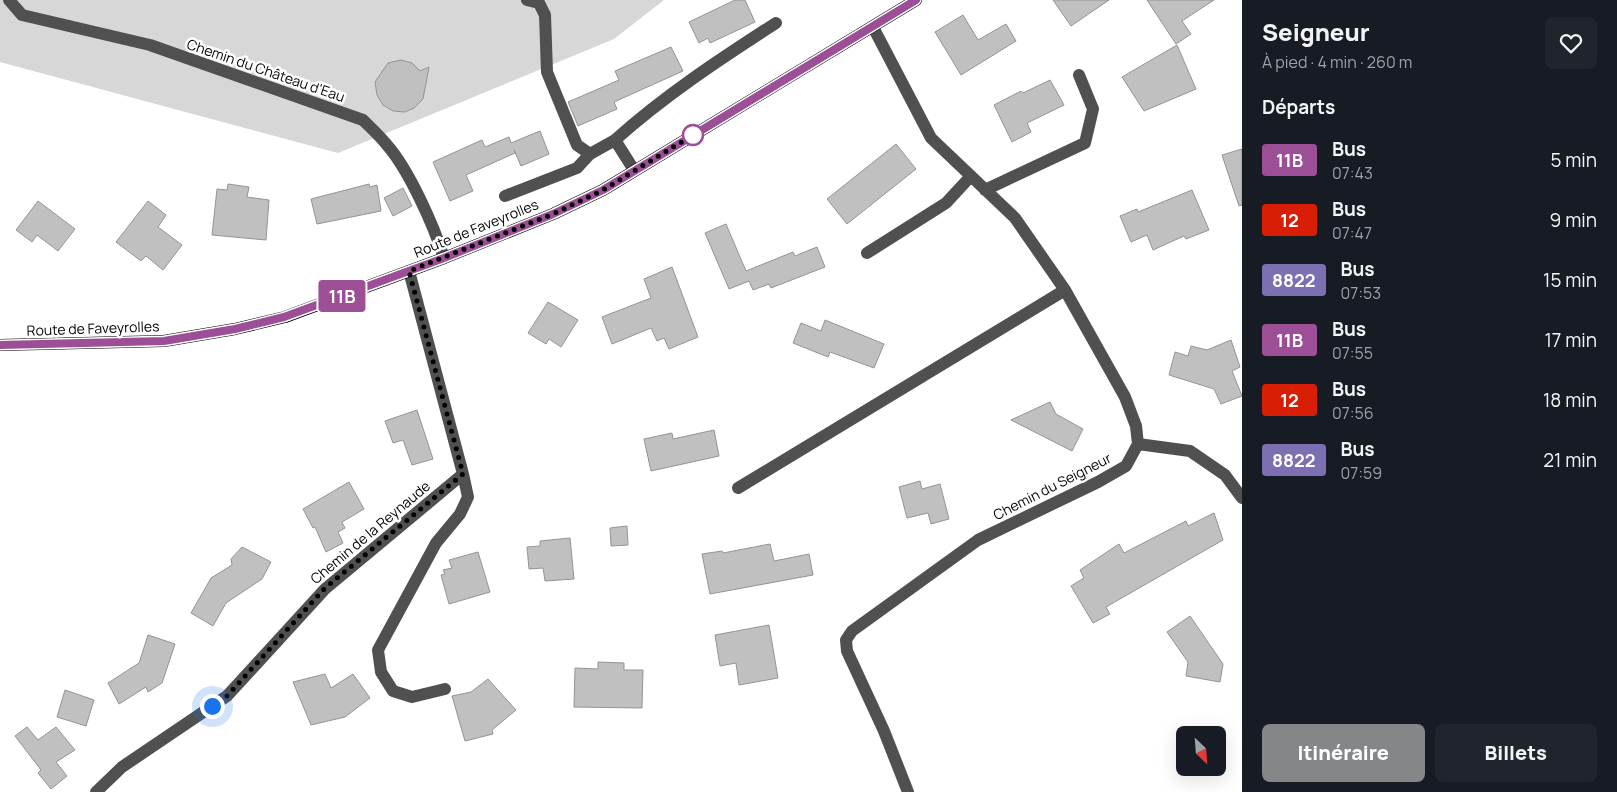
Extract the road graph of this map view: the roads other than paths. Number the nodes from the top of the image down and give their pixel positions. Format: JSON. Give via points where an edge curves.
{"nodes":[{"id":1,"x":9,"y":0,"type":"edge"},
{"id":2,"x":527,"y":0,"type":"edge"},
{"id":3,"x":916,"y":0,"type":"edge"},
{"id":4,"x":776,"y":23,"type":"dead end"},
{"id":5,"x":873,"y":27,"type":"junction"},
{"id":6,"x":1079,"y":75,"type":"dead end"},
{"id":7,"x":615,"y":140,"type":"junction"},
{"id":8,"x":590,"y":154,"type":"junction"},
{"id":9,"x":634,"y":170,"type":"junction"},
{"id":10,"x":971,"y":176,"type":"junction"},
{"id":11,"x":985,"y":190,"type":"junction"},
{"id":12,"x":506,"y":196,"type":"dead end"},
{"id":13,"x":867,"y":253,"type":"dead end"},
{"id":14,"x":444,"y":258,"type":"junction"},
{"id":15,"x":409,"y":271,"type":"junction"},
{"id":16,"x":1065,"y":290,"type":"junction"},
{"id":17,"x":0,"y":345,"type":"edge"},
{"id":18,"x":1138,"y":444,"type":"junction"},
{"id":19,"x":463,"y":474,"type":"junction"},
{"id":20,"x":738,"y":488,"type":"dead end"},
{"id":21,"x":1242,"y":498,"type":"edge"},
{"id":22,"x":445,"y":689,"type":"dead end"},
{"id":23,"x":96,"y":792,"type":"edge"},
{"id":24,"x":908,"y":792,"type":"edge"}],
"edges":[{"from":1,"to":14,"type":"street","name":"Chemin du Château d'Eau","via":[[22,15],[150,45],[363,120],[388,146],[414,188]]},
{"from":2,"to":8,"type":"street","via":[[540,3],[545,15],[547,72],[577,146]]},
{"from":3,"to":5,"type":"main road","name":"Route de Faveyrolles"},
{"from":4,"to":7,"type":"street","via":[[712,64]]},
{"from":5,"to":9,"type":"main road","name":"Route de Faveyrolles"},
{"from":5,"to":10,"type":"street","via":[[931,138]]},
{"from":6,"to":11,"type":"street","via":[[1093,110],[1085,143]]},
{"from":7,"to":8,"type":"street"},
{"from":7,"to":9,"type":"street"},
{"from":8,"to":12,"type":"street","via":[[577,168]]},
{"from":9,"to":14,"type":"main road","name":"Route de Faveyrolles","via":[[603,190],[553,214]]},
{"from":10,"to":11,"type":"street"},
{"from":10,"to":13,"type":"street","via":[[946,203]]},
{"from":11,"to":16,"type":"street","via":[[1015,218]]},
{"from":14,"to":15,"type":"main road","name":"Route de Faveyrolles"},
{"from":15,"to":17,"type":"main road","name":"Route de Faveyrolles","via":[[284,317],[235,329],[164,341]]},
{"from":15,"to":19,"type":"street"},
{"from":16,"to":18,"type":"street","via":[[1125,398],[1136,426]]},
{"from":16,"to":20,"type":"street"},
{"from":18,"to":21,"type":"street","via":[[1190,450],[1225,475]]},
{"from":18,"to":24,"type":"street","name":"Chemin du Seigneur","via":[[1126,466],[978,540],[852,631],[846,640],[847,651]]},
{"from":19,"to":22,"type":"street","via":[[468,497],[460,514],[436,544],[378,650],[381,672],[393,691],[412,697]]},
{"from":19,"to":23,"type":"street","name":"Chemin de la Reynaude","via":[[325,588],[227,696],[122,767]]}]}
